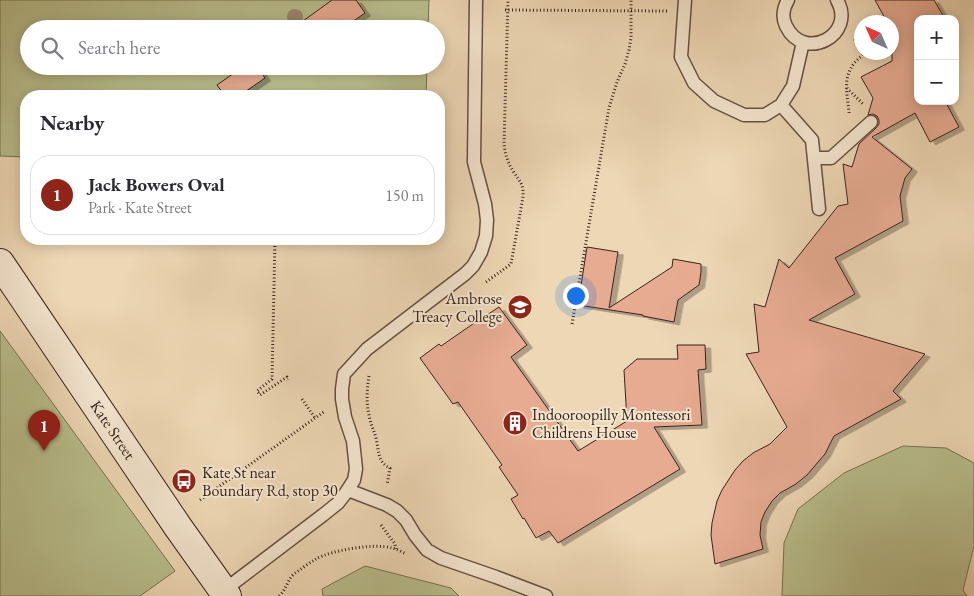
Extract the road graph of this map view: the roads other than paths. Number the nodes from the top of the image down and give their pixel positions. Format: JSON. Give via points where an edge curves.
{"nodes":[{"id":1,"x":476,"y":0,"type":"edge"},
{"id":2,"x":685,"y":0,"type":"edge"},
{"id":3,"x":788,"y":0,"type":"edge"},
{"id":4,"x":837,"y":0,"type":"edge"},
{"id":5,"x":803,"y":42,"type":"junction"},
{"id":6,"x":781,"y":105,"type":"junction"},
{"id":7,"x":870,"y":122,"type":"dead end"},
{"id":8,"x":814,"y":158,"type":"junction"},
{"id":9,"x":819,"y":209,"type":"dead end"},
{"id":10,"x":0,"y":263,"type":"edge"},
{"id":11,"x":348,"y":490,"type":"junction"},
{"id":12,"x":225,"y":593,"type":"edge"},
{"id":13,"x":546,"y":596,"type":"edge"}],
"edges":[{"from":1,"to":11,"type":"lane","via":[[474,162],[488,220],[482,252],[465,274],[367,349],[344,374],[342,399],[353,441],[356,469]]},
{"from":2,"to":6,"type":"lane","via":[[681,57],[694,83],[714,102],[744,115],[765,115]]},
{"from":3,"to":5,"type":"lane","via":[[784,22],[794,38]]},
{"from":4,"to":5,"type":"lane","via":[[842,14],[836,32],[821,43]]},
{"from":5,"to":6,"type":"lane","via":[[793,86]]},
{"from":6,"to":8,"type":"lane","via":[[812,140]]},
{"from":7,"to":8,"type":"lane","via":[[831,158]]},
{"from":8,"to":9,"type":"lane"},
{"from":10,"to":12,"type":"street","name":"Kate Street"},
{"from":11,"to":12,"type":"lane","via":[[338,503]]},
{"from":11,"to":13,"type":"lane","via":[[397,511],[427,550],[441,558]]}]}
